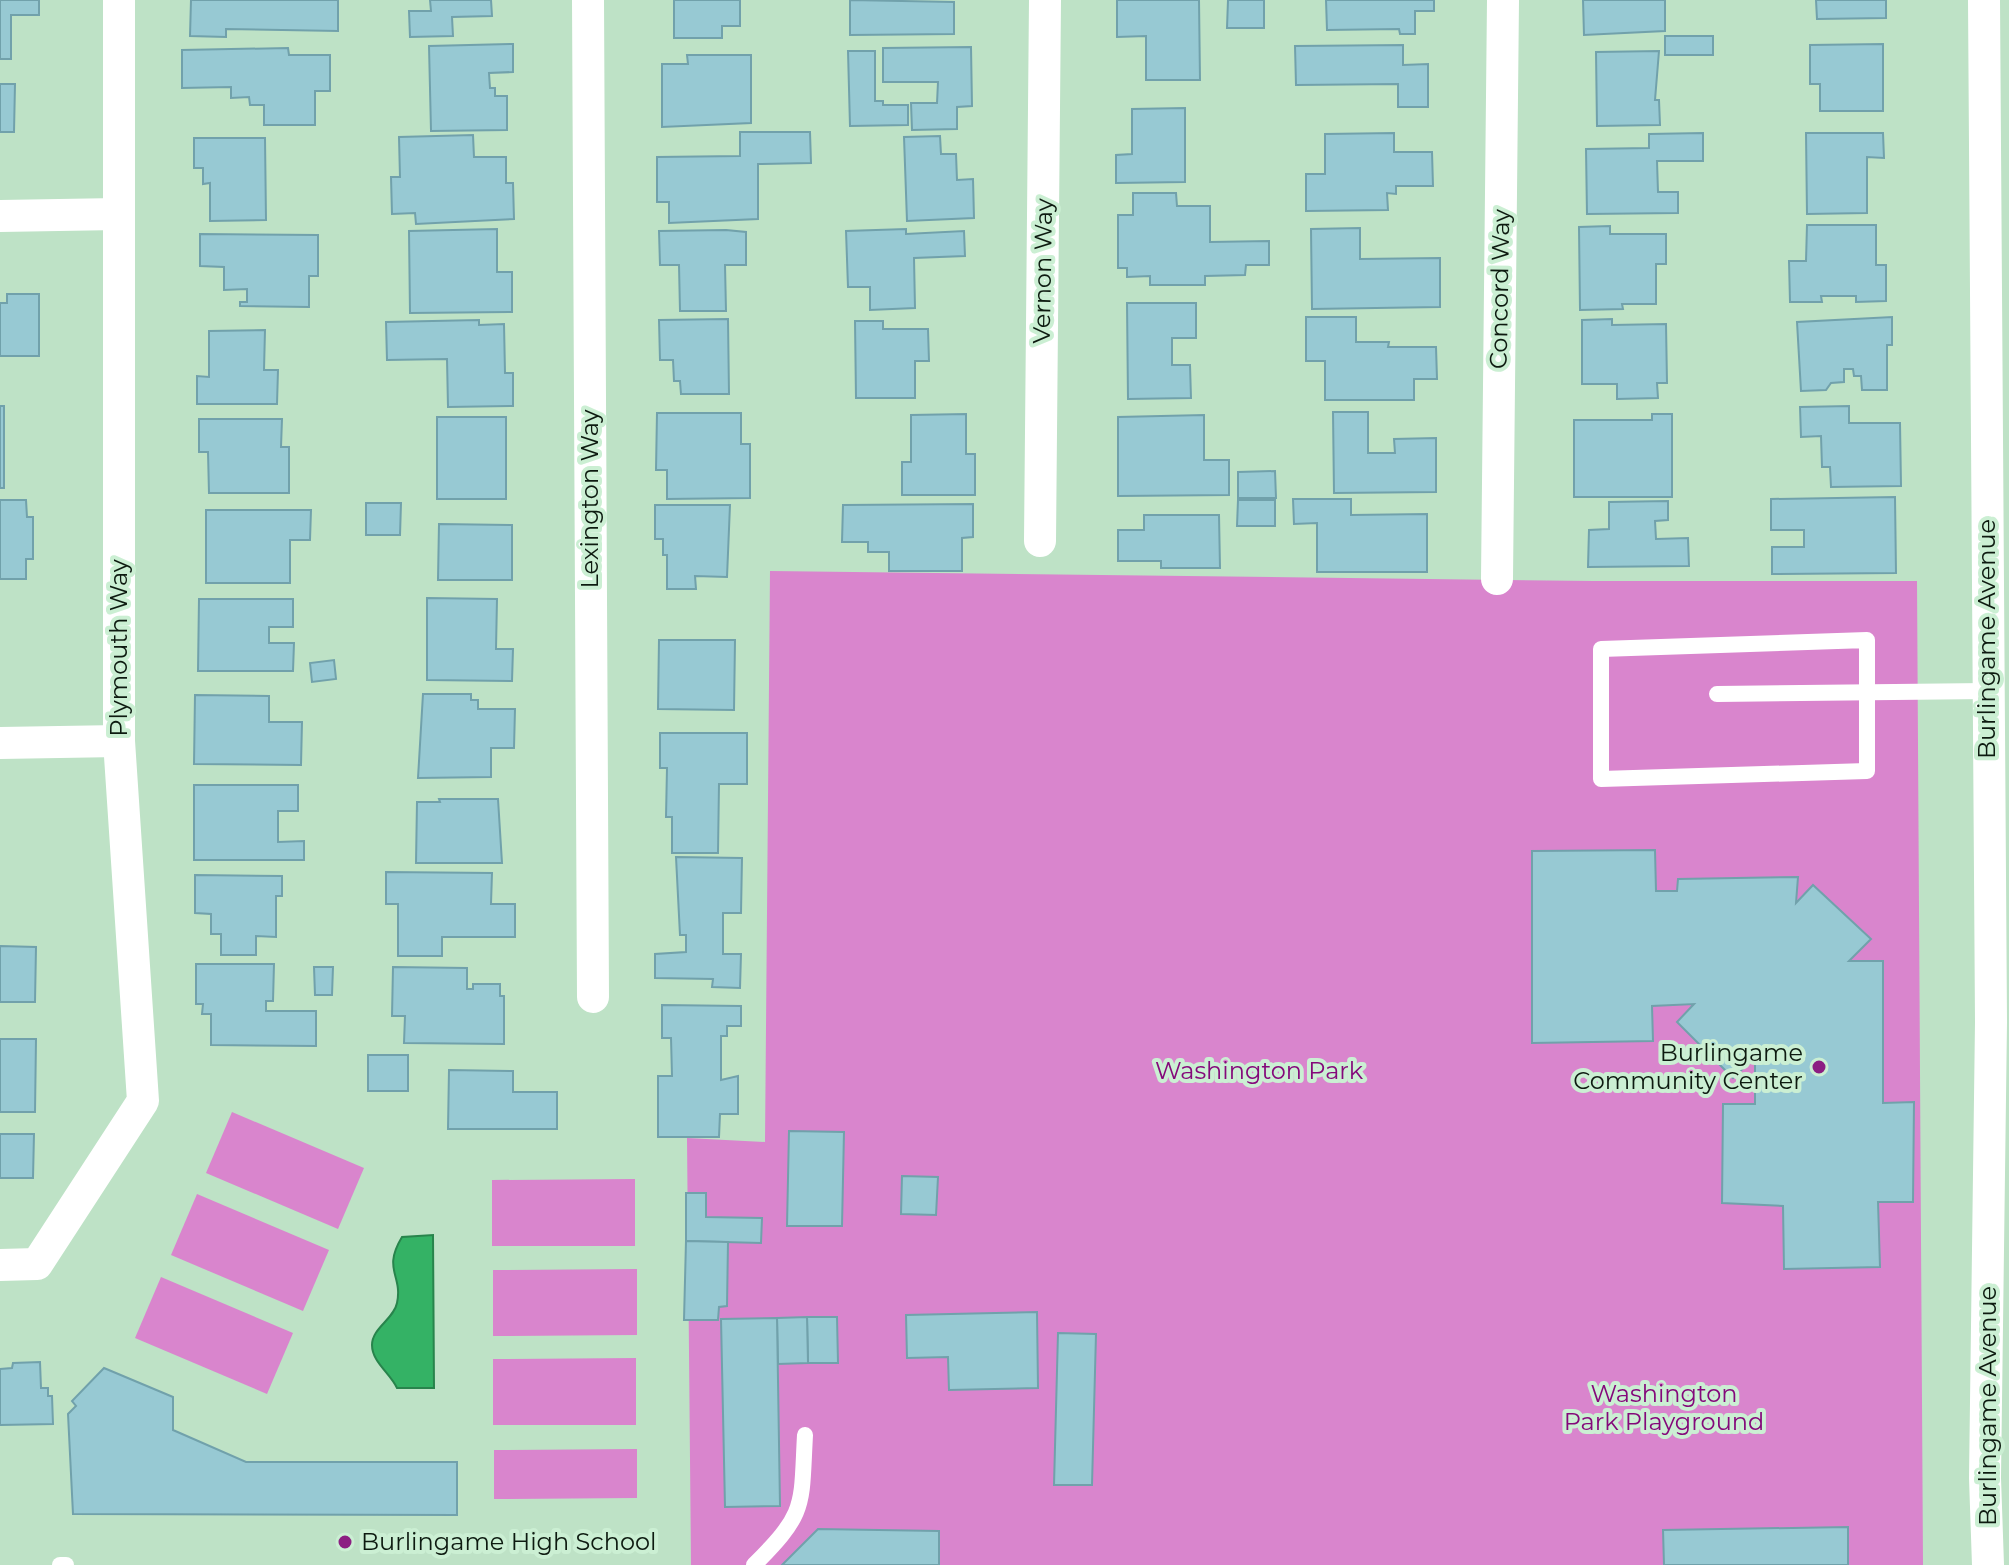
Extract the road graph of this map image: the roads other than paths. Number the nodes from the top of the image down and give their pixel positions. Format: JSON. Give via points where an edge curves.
{"nodes":[{"id":1,"x":119,"y":0,"type":"edge"},
{"id":2,"x":588,"y":0,"type":"edge"},
{"id":3,"x":1045,"y":0,"type":"edge"},
{"id":4,"x":1503,"y":0,"type":"edge"},
{"id":5,"x":1984,"y":0,"type":"edge"},
{"id":6,"x":118,"y":214,"type":"junction"},
{"id":7,"x":0,"y":216,"type":"edge"},
{"id":8,"x":1998,"y":362,"type":"edge"},
{"id":9,"x":1040,"y":541,"type":"dead end"},
{"id":10,"x":1497,"y":579,"type":"dead end"},
{"id":11,"x":1866,"y":690,"type":"junction"},
{"id":12,"x":1987,"y":691,"type":"junction"},
{"id":13,"x":1717,"y":694,"type":"dead end"},
{"id":14,"x":119,"y":741,"type":"junction"},
{"id":15,"x":0,"y":743,"type":"edge"},
{"id":16,"x":593,"y":997,"type":"dead end"},
{"id":17,"x":2000,"y":1022,"type":"edge"},
{"id":18,"x":0,"y":1265,"type":"edge"},
{"id":19,"x":805,"y":1435,"type":"dead end"},
{"id":20,"x":60,"y":1565,"type":"edge"},
{"id":21,"x":66,"y":1565,"type":"edge"},
{"id":22,"x":754,"y":1565,"type":"edge"},
{"id":23,"x":1988,"y":1565,"type":"edge"}],
"edges":[{"from":1,"to":6,"type":"street","name":"Plymouth Way"},
{"from":2,"to":16,"type":"street","name":"Lexington Way"},
{"from":3,"to":9,"type":"street","name":"Vernon Way"},
{"from":4,"to":10,"type":"street","name":"Concord Way"},
{"from":5,"to":8,"type":"street","name":"Burlingame Avenue"},
{"from":6,"to":7,"type":"street"},
{"from":6,"to":14,"type":"street","name":"Plymouth Way"},
{"from":8,"to":12,"type":"street","name":"Burlingame Avenue"},
{"from":11,"to":11,"type":"lane","via":[[1867,640],[1601,649],[1601,779],[1867,771]]},
{"from":11,"to":12,"type":"lane"},
{"from":11,"to":13,"type":"lane"},
{"from":12,"to":17,"type":"street","name":"Burlingame Avenue"},
{"from":14,"to":15,"type":"street"},
{"from":14,"to":18,"type":"street","name":"Plymouth Way","via":[[143,1101],[37,1264]]},
{"from":17,"to":23,"type":"street","name":"Burlingame Avenue","via":[[1985,1478]]},
{"from":19,"to":22,"type":"lane","via":[[801,1508],[783,1537]]},
{"from":20,"to":21,"type":"lane"}]}
